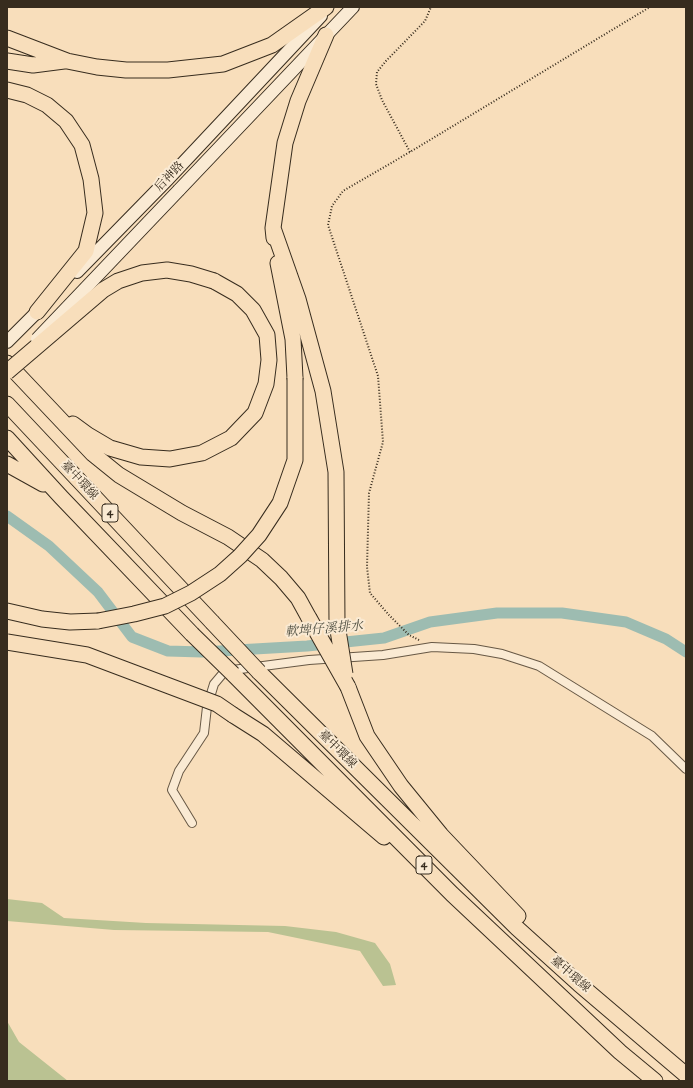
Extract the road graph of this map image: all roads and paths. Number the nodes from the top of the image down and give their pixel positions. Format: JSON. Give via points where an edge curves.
{"nodes":[{"id":1,"x":326,"y":7,"type":"edge"},
{"id":2,"x":329,"y":7,"type":"edge"},
{"id":3,"x":353,"y":7,"type":"edge"},
{"id":4,"x":431,"y":7,"type":"edge"},
{"id":5,"x":650,"y":7,"type":"edge"},
{"id":6,"x":326,"y":35,"type":"junction"},
{"id":7,"x":7,"y":38,"type":"edge"},
{"id":8,"x":7,"y":61,"type":"edge"},
{"id":9,"x":67,"y":61,"type":"junction"},
{"id":10,"x":7,"y":90,"type":"edge"},
{"id":11,"x":410,"y":152,"type":"junction"},
{"id":12,"x":273,"y":228,"type":"junction"},
{"id":13,"x":37,"y":312,"type":"junction"},
{"id":14,"x":7,"y":342,"type":"edge"},
{"id":15,"x":7,"y":363,"type":"edge"},
{"id":16,"x":7,"y":371,"type":"edge"},
{"id":17,"x":7,"y":404,"type":"edge"},
{"id":18,"x":46,"y":404,"type":"junction"},
{"id":19,"x":7,"y":438,"type":"edge"},
{"id":20,"x":7,"y":464,"type":"edge"},
{"id":21,"x":61,"y":497,"type":"junction"},
{"id":22,"x":7,"y":611,"type":"edge"},
{"id":23,"x":7,"y":642,"type":"edge"},
{"id":24,"x":432,"y":647,"type":"junction"},
{"id":25,"x":348,"y":687,"type":"junction"},
{"id":26,"x":686,"y":769,"type":"edge"},
{"id":27,"x":192,"y":823,"type":"dead end"},
{"id":28,"x":452,"y":894,"type":"junction"},
{"id":29,"x":579,"y":984,"type":"junction"},
{"id":30,"x":686,"y":1075,"type":"edge"},
{"id":31,"x":655,"y":1081,"type":"edge"}],
"edges":[{"from":1,"to":9,"type":"highway","via":[[272,45],[223,64],[168,70],[126,70]]},
{"from":2,"to":13,"type":"street","name":"后神路","via":[[168,179]]},
{"from":3,"to":6,"type":"street","name":"后神路"},
{"from":4,"to":11,"type":"path","via":[[425,21],[377,72],[376,84],[382,100]]},
{"from":5,"to":11,"type":"path"},
{"from":6,"to":12,"type":"highway","via":[[298,102],[285,144]]},
{"from":6,"to":16,"type":"street","name":"后神路","bridge":true},
{"from":7,"to":9,"type":"highway"},
{"from":8,"to":9,"type":"highway","via":[[33,65]]},
{"from":10,"to":13,"type":"highway","via":[[27,95],[47,105],[66,121],[82,145],[91,179],[95,213],[86,251]]},
{"from":11,"to":24,"type":"path","via":[[343,191],[332,206],[328,225],[378,376],[383,442],[369,493],[367,567],[370,593],[409,635]]},
{"from":12,"to":22,"type":"highway","bridge":true,"via":[[293,339],[295,460],[280,503],[259,535],[220,574],[165,606],[98,621],[70,622]]},
{"from":12,"to":25,"type":"highway","bridge":true,"via":[[298,299],[323,391],[336,472],[337,624]]},
{"from":13,"to":14,"type":"street","name":"后神路"},
{"from":15,"to":18,"type":"highway"},
{"from":16,"to":18,"type":"highway","bridge":true,"via":[[103,290],[118,281],[142,273],[166,270],[214,281],[237,294],[253,310],[267,335],[270,360],[266,384],[255,413],[231,438],[202,453],[170,458],[141,457],[110,448]]},
{"from":17,"to":29,"type":"highway","name":"臺中環線","number":"4","bridge":true,"via":[[259,672],[463,876]]},
{"from":18,"to":25,"type":"highway","bridge":true,"via":[[93,454],[119,475],[228,537],[262,560],[298,598]]},
{"from":19,"to":21,"type":"highway","name":"臺中環線","number":"4"},
{"from":20,"to":21,"type":"highway"},
{"from":21,"to":28,"type":"highway","name":"臺中環線","number":"4","bridge":true,"via":[[192,634]]},
{"from":23,"to":28,"type":"highway","bridge":true,"via":[[87,655],[217,704],[263,734]]},
{"from":24,"to":26,"type":"street","via":[[481,650],[539,666],[652,736]]},
{"from":24,"to":27,"type":"street","via":[[383,655],[309,660],[225,671],[214,684],[207,707],[204,733],[179,771],[172,790]]},
{"from":25,"to":29,"type":"highway","via":[[367,736],[401,786],[441,835]]},
{"from":28,"to":31,"type":"highway","name":"臺中環線","number":"4","via":[[614,1046]]},
{"from":29,"to":30,"type":"highway","name":"臺中環線","number":"4"}]}
